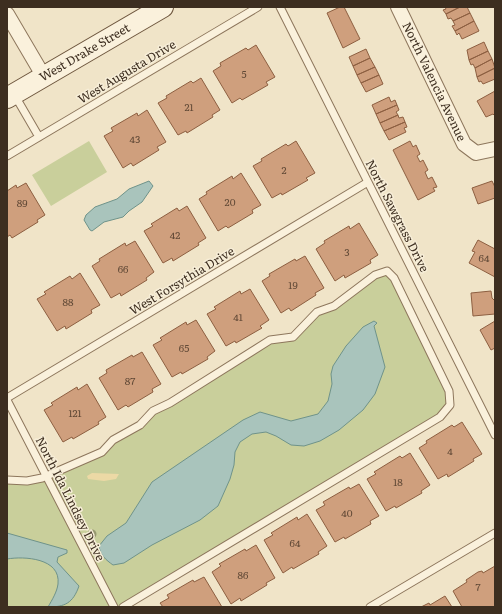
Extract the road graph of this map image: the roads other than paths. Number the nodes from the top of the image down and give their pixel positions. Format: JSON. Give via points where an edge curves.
{"nodes":[{"id":1,"x":163,"y":7,"type":"edge"},
{"id":2,"x":258,"y":7,"type":"edge"},
{"id":3,"x":280,"y":7,"type":"edge"},
{"id":4,"x":398,"y":7,"type":"edge"},
{"id":5,"x":7,"y":14,"type":"edge"},
{"id":6,"x":44,"y":76,"type":"junction"},
{"id":7,"x":11,"y":96,"type":"edge"},
{"id":8,"x":39,"y":137,"type":"junction"},
{"id":9,"x":495,"y":150,"type":"edge"},
{"id":10,"x":7,"y":156,"type":"edge"},
{"id":11,"x":368,"y":182,"type":"junction"},
{"id":12,"x":7,"y":399,"type":"edge"},
{"id":13,"x":495,"y":435,"type":"edge"},
{"id":14,"x":46,"y":476,"type":"junction"},
{"id":15,"x":7,"y":480,"type":"edge"},
{"id":16,"x":495,"y":533,"type":"edge"},
{"id":17,"x":114,"y":607,"type":"edge"},
{"id":18,"x":123,"y":607,"type":"edge"},
{"id":19,"x":370,"y":607,"type":"edge"}],
"edges":[{"from":1,"to":6,"type":"street","name":"West Drake Street"},
{"from":2,"to":8,"type":"lane","name":"West Augusta Drive"},
{"from":3,"to":11,"type":"lane","name":"North Sawgrass Drive"},
{"from":4,"to":9,"type":"street","name":"North Valencia Avenue","via":[[464,144],[476,153]]},
{"from":5,"to":6,"type":"street"},
{"from":6,"to":7,"type":"street","name":"West Drake Street"},
{"from":7,"to":8,"type":"lane"},
{"from":8,"to":10,"type":"lane","name":"West Augusta Drive"},
{"from":11,"to":12,"type":"lane","name":"West Forsythia Drive"},
{"from":11,"to":13,"type":"lane","name":"North Sawgrass Drive"},
{"from":12,"to":14,"type":"lane","name":"North Ida Lindsey Drive"},
{"from":14,"to":15,"type":"lane","via":[[26,481]]},
{"from":14,"to":17,"type":"lane","name":"North Ida Lindsey Drive"},
{"from":14,"to":18,"type":"lane","via":[[102,452],[113,440],[140,425],[153,411],[270,340],[293,337],[317,312],[334,306],[375,274],[387,271],[394,278],[449,391],[450,405],[440,417]]},
{"from":16,"to":19,"type":"lane"}]}
